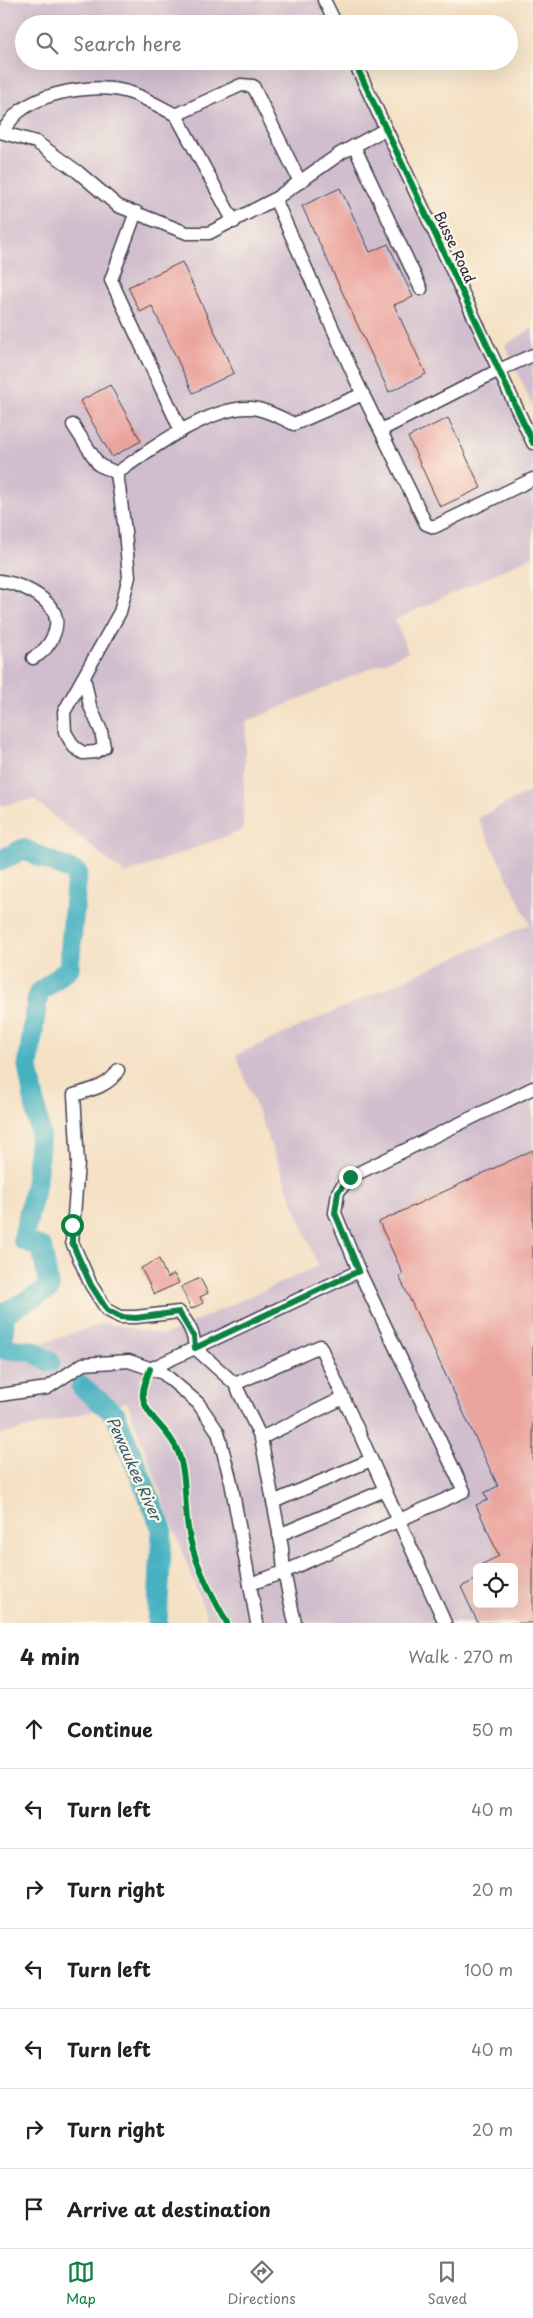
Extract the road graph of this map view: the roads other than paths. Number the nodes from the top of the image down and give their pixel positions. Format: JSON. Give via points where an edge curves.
{"nodes":[{"id":1,"x":324,"y":0,"type":"edge"},
{"id":2,"x":332,"y":15,"type":"edge"},
{"id":3,"x":358,"y":70,"type":"edge"},
{"id":4,"x":176,"y":115,"type":"junction"},
{"id":5,"x":386,"y":129,"type":"junction"},
{"id":6,"x":1,"y":132,"type":"edge"},
{"id":7,"x":354,"y":146,"type":"junction"},
{"id":8,"x":300,"y":182,"type":"junction"},
{"id":9,"x":275,"y":199,"type":"junction"},
{"id":10,"x":136,"y":212,"type":"junction"},
{"id":11,"x":234,"y":222,"type":"junction"},
{"id":12,"x":421,"y":289,"type":"dead end"},
{"id":13,"x":533,"y":355,"type":"edge"},
{"id":14,"x":498,"y":370,"type":"junction"},
{"id":15,"x":363,"y":394,"type":"junction"},
{"id":16,"x":73,"y":425,"type":"dead end"},
{"id":17,"x":380,"y":430,"type":"junction"},
{"id":18,"x":181,"y":431,"type":"junction"},
{"id":19,"x":533,"y":443,"type":"edge"},
{"id":20,"x":117,"y":473,"type":"junction"},
{"id":21,"x":533,"y":480,"type":"edge"},
{"id":22,"x":0,"y":581,"type":"edge"},
{"id":23,"x":33,"y":658,"type":"dead end"},
{"id":24,"x":84,"y":677,"type":"junction"},
{"id":25,"x":118,"y":1070,"type":"dead end"},
{"id":26,"x":533,"y":1088,"type":"edge"},
{"id":27,"x":359,"y":1271,"type":"junction"},
{"id":28,"x":195,"y":1348,"type":"junction"},
{"id":29,"x":150,"y":1368,"type":"junction"},
{"id":30,"x":235,"y":1384,"type":"junction"},
{"id":31,"x":0,"y":1395,"type":"edge"},
{"id":32,"x":343,"y":1398,"type":"junction"},
{"id":33,"x":261,"y":1438,"type":"junction"},
{"id":34,"x":371,"y":1460,"type":"junction"},
{"id":35,"x":385,"y":1490,"type":"junction"},
{"id":36,"x":273,"y":1502,"type":"junction"},
{"id":37,"x":399,"y":1521,"type":"junction"},
{"id":38,"x":279,"y":1535,"type":"junction"},
{"id":39,"x":284,"y":1572,"type":"junction"},
{"id":40,"x":250,"y":1584,"type":"junction"},
{"id":41,"x":257,"y":1623,"type":"edge"},
{"id":42,"x":295,"y":1623,"type":"edge"},
{"id":43,"x":445,"y":1623,"type":"edge"}],
"edges":[{"from":1,"to":2,"type":"street"},
{"from":3,"to":5,"type":"street","name":"Busse Road"},
{"from":4,"to":6,"type":"street","via":[[133,94],[104,89],[79,90],[55,93],[36,101],[19,112]]},
{"from":4,"to":8,"type":"street","via":[[241,85],[253,86]]},
{"from":4,"to":11,"type":"street"},
{"from":5,"to":7,"type":"street"},
{"from":5,"to":14,"type":"street","name":"Busse Road"},
{"from":6,"to":10,"type":"street","via":[[36,142],[118,206]]},
{"from":7,"to":8,"type":"street"},
{"from":7,"to":12,"type":"street"},
{"from":8,"to":9,"type":"street"},
{"from":9,"to":11,"type":"street"},
{"from":9,"to":15,"type":"street"},
{"from":10,"to":11,"type":"street","via":[[187,232],[209,232]]},
{"from":10,"to":18,"type":"street","via":[[112,280]]},
{"from":13,"to":14,"type":"street"},
{"from":14,"to":17,"type":"street"},
{"from":14,"to":19,"type":"street","name":"Busse Road"},
{"from":15,"to":17,"type":"street"},
{"from":15,"to":18,"type":"street","via":[[294,424],[251,408],[224,412]]},
{"from":16,"to":20,"type":"street","via":[[99,465]]},
{"from":17,"to":21,"type":"street","via":[[426,524],[434,526]]},
{"from":18,"to":20,"type":"street"},
{"from":20,"to":24,"type":"street","via":[[129,577],[120,612]]},
{"from":22,"to":23,"type":"street","via":[[34,594],[50,605],[56,616],[56,630],[50,642]]},
{"from":24,"to":24,"type":"street","via":[[64,712],[65,732],[74,748],[83,753],[96,752],[104,746]]},
{"from":25,"to":28,"type":"street","via":[[113,1079],[74,1095],[78,1163],[72,1242],[91,1285],[107,1310],[120,1317],[136,1318],[179,1312],[194,1337]]},
{"from":26,"to":27,"type":"street","via":[[350,1177],[338,1192],[335,1213]]},
{"from":27,"to":28,"type":"street"},
{"from":27,"to":37,"type":"street","via":[[464,1492]]},
{"from":28,"to":29,"type":"street"},
{"from":28,"to":30,"type":"street"},
{"from":29,"to":31,"type":"street","via":[[129,1361],[83,1364],[48,1388]]},
{"from":29,"to":40,"type":"street","via":[[162,1373],[198,1403],[218,1432]]},
{"from":30,"to":32,"type":"street","via":[[320,1346]]},
{"from":30,"to":33,"type":"street"},
{"from":32,"to":33,"type":"street"},
{"from":32,"to":34,"type":"street"},
{"from":33,"to":36,"type":"street"},
{"from":34,"to":35,"type":"street"},
{"from":34,"to":36,"type":"street"},
{"from":35,"to":37,"type":"street"},
{"from":35,"to":38,"type":"street"},
{"from":36,"to":38,"type":"street"},
{"from":37,"to":39,"type":"street"},
{"from":37,"to":43,"type":"street"},
{"from":38,"to":39,"type":"street"},
{"from":39,"to":40,"type":"street"},
{"from":39,"to":42,"type":"street"},
{"from":40,"to":41,"type":"street"}]}
